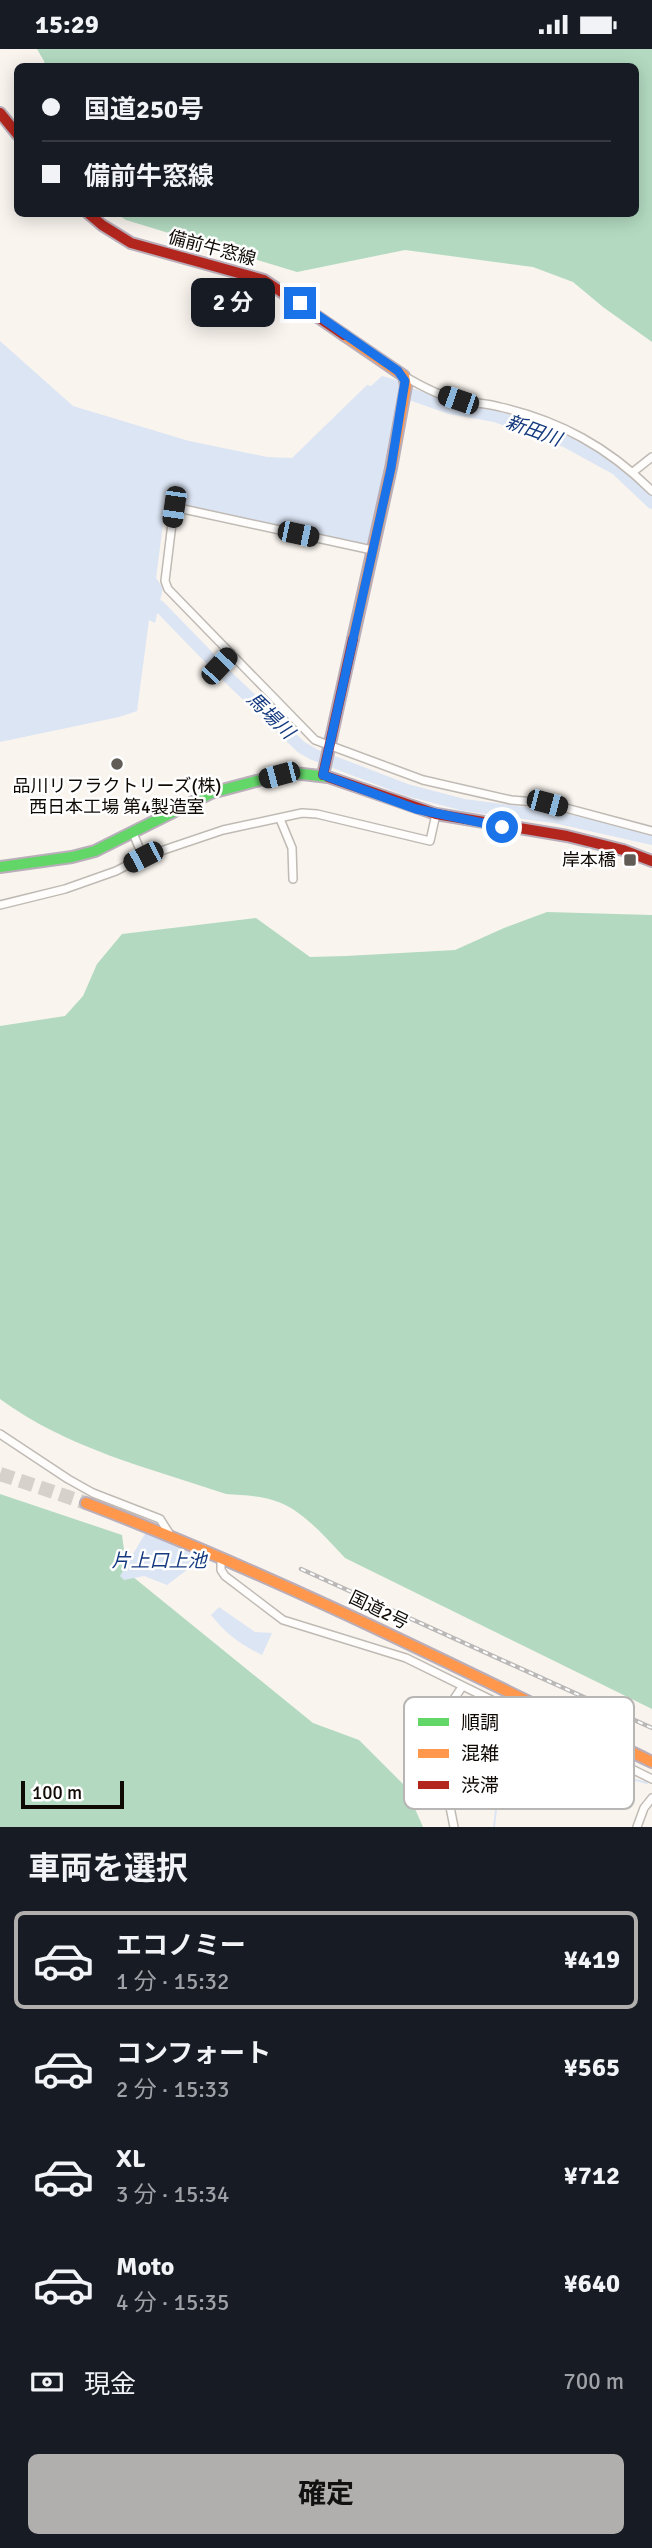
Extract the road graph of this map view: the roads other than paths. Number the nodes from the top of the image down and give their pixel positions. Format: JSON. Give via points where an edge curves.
{"nodes":[{"id":1,"x":0,"y":113,"type":"edge"},
{"id":2,"x":14,"y":130,"type":"edge"},
{"id":3,"x":93,"y":217,"type":"edge"},
{"id":4,"x":404,"y":379,"type":"junction"},
{"id":5,"x":652,"y":457,"type":"edge"},
{"id":6,"x":634,"y":472,"type":"junction"},
{"id":7,"x":652,"y":491,"type":"edge"},
{"id":8,"x":372,"y":549,"type":"junction"},
{"id":9,"x":230,"y":654,"type":"junction"},
{"id":10,"x":209,"y":677,"type":"dead end"},
{"id":11,"x":329,"y":747,"type":"junction"},
{"id":12,"x":324,"y":772,"type":"junction"},
{"id":13,"x":436,"y":814,"type":"junction"},
{"id":14,"x":280,"y":819,"type":"junction"},
{"id":15,"x":652,"y":831,"type":"edge"},
{"id":16,"x":133,"y":833,"type":"junction"},
{"id":17,"x":143,"y":857,"type":"junction"},
{"id":18,"x":652,"y":861,"type":"edge"},
{"id":19,"x":0,"y":867,"type":"edge"},
{"id":20,"x":293,"y":879,"type":"dead end"},
{"id":21,"x":0,"y":905,"type":"edge"},
{"id":22,"x":0,"y":1434,"type":"edge"},
{"id":23,"x":86,"y":1503,"type":"tunnel mouth"},
{"id":24,"x":170,"y":1534,"type":"junction"},
{"id":25,"x":221,"y":1555,"type":"junction"},
{"id":26,"x":463,"y":1687,"type":"junction"},
{"id":27,"x":456,"y":1697,"type":"edge"},
{"id":28,"x":484,"y":1697,"type":"edge"},
{"id":29,"x":517,"y":1697,"type":"edge"},
{"id":30,"x":634,"y":1753,"type":"edge"},
{"id":31,"x":652,"y":1762,"type":"edge"},
{"id":32,"x":634,"y":1770,"type":"edge"},
{"id":33,"x":652,"y":1779,"type":"edge"},
{"id":34,"x":652,"y":1798,"type":"edge"},
{"id":35,"x":450,"y":1809,"type":"edge"},
{"id":36,"x":454,"y":1827,"type":"edge"},
{"id":37,"x":636,"y":1827,"type":"edge"}],
"edges":[{"from":1,"to":2,"type":"main road"},
{"from":3,"to":4,"type":"main road","name":"備前牛窓線","via":[[131,243],[264,280]]},
{"from":4,"to":6,"type":"street","via":[[458,400],[536,416],[578,435]]},
{"from":4,"to":8,"type":"main road","via":[[391,468]]},
{"from":5,"to":6,"type":"street"},
{"from":6,"to":7,"type":"street"},
{"from":8,"to":9,"type":"street","via":[[174,507],[165,581],[168,589]]},
{"from":8,"to":11,"type":"main road"},
{"from":9,"to":10,"type":"street"},
{"from":9,"to":11,"type":"street","via":[[315,740]]},
{"from":11,"to":12,"type":"main road"},
{"from":11,"to":15,"type":"street","via":[[423,780],[511,800],[547,803]]},
{"from":12,"to":13,"type":"main road"},
{"from":12,"to":16,"type":"main road","via":[[279,775],[211,793]]},
{"from":13,"to":14,"type":"street","via":[[430,841],[317,814]]},
{"from":13,"to":18,"type":"main road","via":[[566,836]]},
{"from":14,"to":17,"type":"street","via":[[223,830]]},
{"from":14,"to":20,"type":"street","via":[[292,848]]},
{"from":16,"to":17,"type":"street"},
{"from":16,"to":19,"type":"main road","via":[[72,857]]},
{"from":17,"to":21,"type":"street","via":[[65,889]]},
{"from":22,"to":24,"type":"street","via":[[93,1493],[160,1519]]},
{"from":23,"to":24,"type":"main road","name":"国道2号"},
{"from":24,"to":25,"type":"main road","name":"国道2号"},
{"from":25,"to":26,"type":"street","via":[[225,1576],[276,1616],[406,1658]]},
{"from":25,"to":29,"type":"main road","name":"国道2号"},
{"from":26,"to":27,"type":"street"},
{"from":26,"to":28,"type":"street"},
{"from":30,"to":31,"type":"main road","name":"国道2号"},
{"from":32,"to":33,"type":"street"},
{"from":34,"to":37,"type":"street"},
{"from":35,"to":36,"type":"street"}]}
